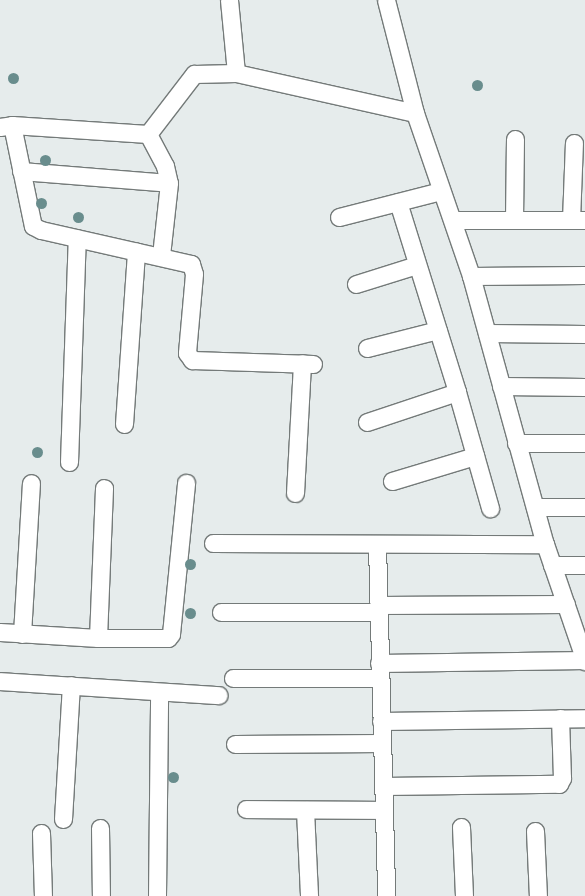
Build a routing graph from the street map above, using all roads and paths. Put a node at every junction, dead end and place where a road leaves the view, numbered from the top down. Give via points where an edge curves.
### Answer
1 (229, 0) edge
2 (386, 0) edge
3 (236, 73) junction
4 (415, 113) junction
5 (6, 126) edge
6 (148, 134) junction
7 (515, 139) dead end
8 (574, 143) dead end
9 (21, 171) junction
10 (169, 183) junction
11 (441, 191) junction
12 (398, 202) junction
13 (339, 217) dead end
14 (453, 220) junction
15 (514, 220) junction
16 (578, 220) edge
17 (78, 238) junction
18 (136, 251) junction
19 (161, 256) junction
20 (417, 265) junction
21 (585, 275) edge
22 (471, 276) junction
23 (356, 284) dead end
24 (438, 330) junction
25 (487, 334) junction
26 (585, 334) edge
27 (367, 348) dead end
28 (501, 386) junction
29 (585, 387) edge
30 (457, 392) junction
31 (367, 422) dead end
32 (124, 424) dead end
33 (516, 443) junction
34 (585, 443) edge
35 (475, 456) junction
36 (69, 462) dead end
37 (392, 481) dead end
38 (31, 483) dead end
39 (186, 483) dead end
40 (104, 488) dead end
41 (295, 493) dead end
42 (535, 507) junction
43 (585, 507) edge
44 (490, 508) dead end
45 (213, 543) dead end
46 (377, 544) junction
47 (545, 544) junction
48 (552, 565) junction
49 (585, 565) edge
50 (566, 604) junction
51 (378, 608) junction
52 (221, 612) dead end
53 (0, 632) edge
54 (580, 632) edge
55 (22, 634) junction
56 (98, 638) junction
57 (585, 661) edge
58 (380, 671) junction
59 (233, 678) dead end
60 (0, 681) edge
61 (71, 685) junction
62 (159, 692) junction
63 (219, 695) dead end
64 (560, 718) junction
65 (585, 718) edge
66 (381, 721) junction
67 (382, 743) junction
68 (235, 744) dead end
69 (383, 786) junction
70 (246, 809) dead end
71 (305, 810) junction
72 (383, 810) junction
73 (63, 819) dead end
74 (461, 827) dead end
75 (100, 828) dead end
76 (535, 831) dead end
77 (41, 833) dead end
78 (43, 896) edge
79 (101, 896) edge
80 (157, 896) edge
81 (309, 896) edge
82 (386, 896) edge
83 (464, 896) edge
84 (538, 896) edge

1 - 3 street
2 - 4 street
3 - 4 street
3 - 6 street via 192,75
4 - 11 street
5 - 6 street
5 - 9 street
6 - 10 street via 165,166
7 - 15 street
8 - 16 street
9 - 10 street
9 - 17 street via 33,226
10 - 19 street
11 - 12 street
11 - 14 street
12 - 13 street
12 - 20 street
14 - 15 street
14 - 22 street
15 - 16 street
17 - 18 street
17 - 36 street
18 - 19 street
18 - 32 street
19 - 41 street via 185,261 194,269 187,353 192,360 307,364
20 - 23 street
20 - 24 street
21 - 22 street
22 - 25 street
24 - 27 street
24 - 30 street
25 - 26 street
25 - 28 street
28 - 29 street
28 - 33 street
30 - 31 street
30 - 35 street
33 - 34 street
33 - 42 street
35 - 37 street
35 - 44 street
38 - 55 street
39 - 56 street via 168,638
40 - 56 street
42 - 43 street
42 - 47 street
45 - 46 street
46 - 47 street
46 - 51 street
47 - 48 street
48 - 49 street
48 - 50 street
50 - 51 street
50 - 54 street
51 - 52 street
51 - 58 street
53 - 55 street
54 - 57 street
55 - 56 street
57 - 58 street
58 - 59 street
58 - 66 street
60 - 61 street
61 - 62 street
61 - 73 street
62 - 63 street
62 - 80 street
64 - 65 street
64 - 66 street
64 - 69 street via 562,778 559,784
66 - 67 street
67 - 68 street
67 - 69 street
69 - 72 street
70 - 71 street
71 - 72 street
71 - 81 street
72 - 82 street
74 - 83 street
75 - 79 street
76 - 84 street
77 - 78 street

